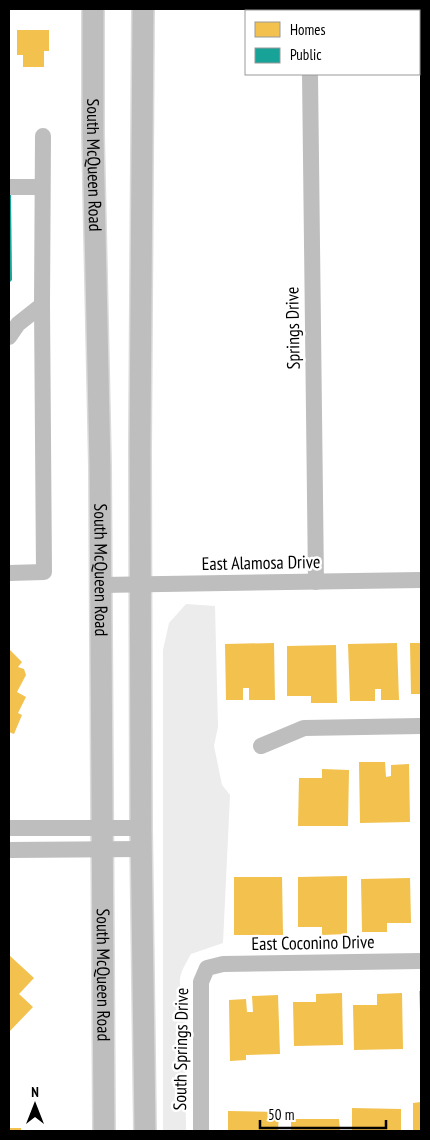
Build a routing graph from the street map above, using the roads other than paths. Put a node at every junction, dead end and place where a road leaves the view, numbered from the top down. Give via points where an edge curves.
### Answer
1 (93, 9) edge
2 (143, 9) edge
3 (310, 75) edge
4 (42, 136) dead end
5 (9, 187) edge
6 (42, 187) junction
7 (42, 305) junction
8 (9, 337) edge
9 (9, 573) edge
10 (421, 580) edge
11 (316, 582) junction
12 (142, 584) junction
13 (100, 585) junction
14 (421, 726) edge
15 (261, 746) dead end
16 (9, 828) edge
17 (102, 839) junction
18 (141, 839) junction
19 (9, 850) edge
20 (421, 961) edge
21 (207, 968) joint
22 (104, 1131) edge
23 (145, 1131) edge
24 (201, 1131) edge

1 - 13 main road, South McQueen Road
2 - 12 main road
3 - 11 street, Springs Drive
4 - 6 street
5 - 6 street
6 - 7 street
7 - 8 street via 18,324
7 - 9 street via 44,572
10 - 11 street, East Alamosa Drive
11 - 12 street, East Alamosa Drive
12 - 13 street, East Alamosa Drive
12 - 18 main road
13 - 17 main road, South McQueen Road
14 - 15 street via 304,728
16 - 17 street
17 - 18 street
17 - 19 street
17 - 22 main road, South McQueen Road
18 - 23 main road
20 - 21 street, East Coconino Drive via 223,964
21 - 24 street, South Springs Drive via 201,982

